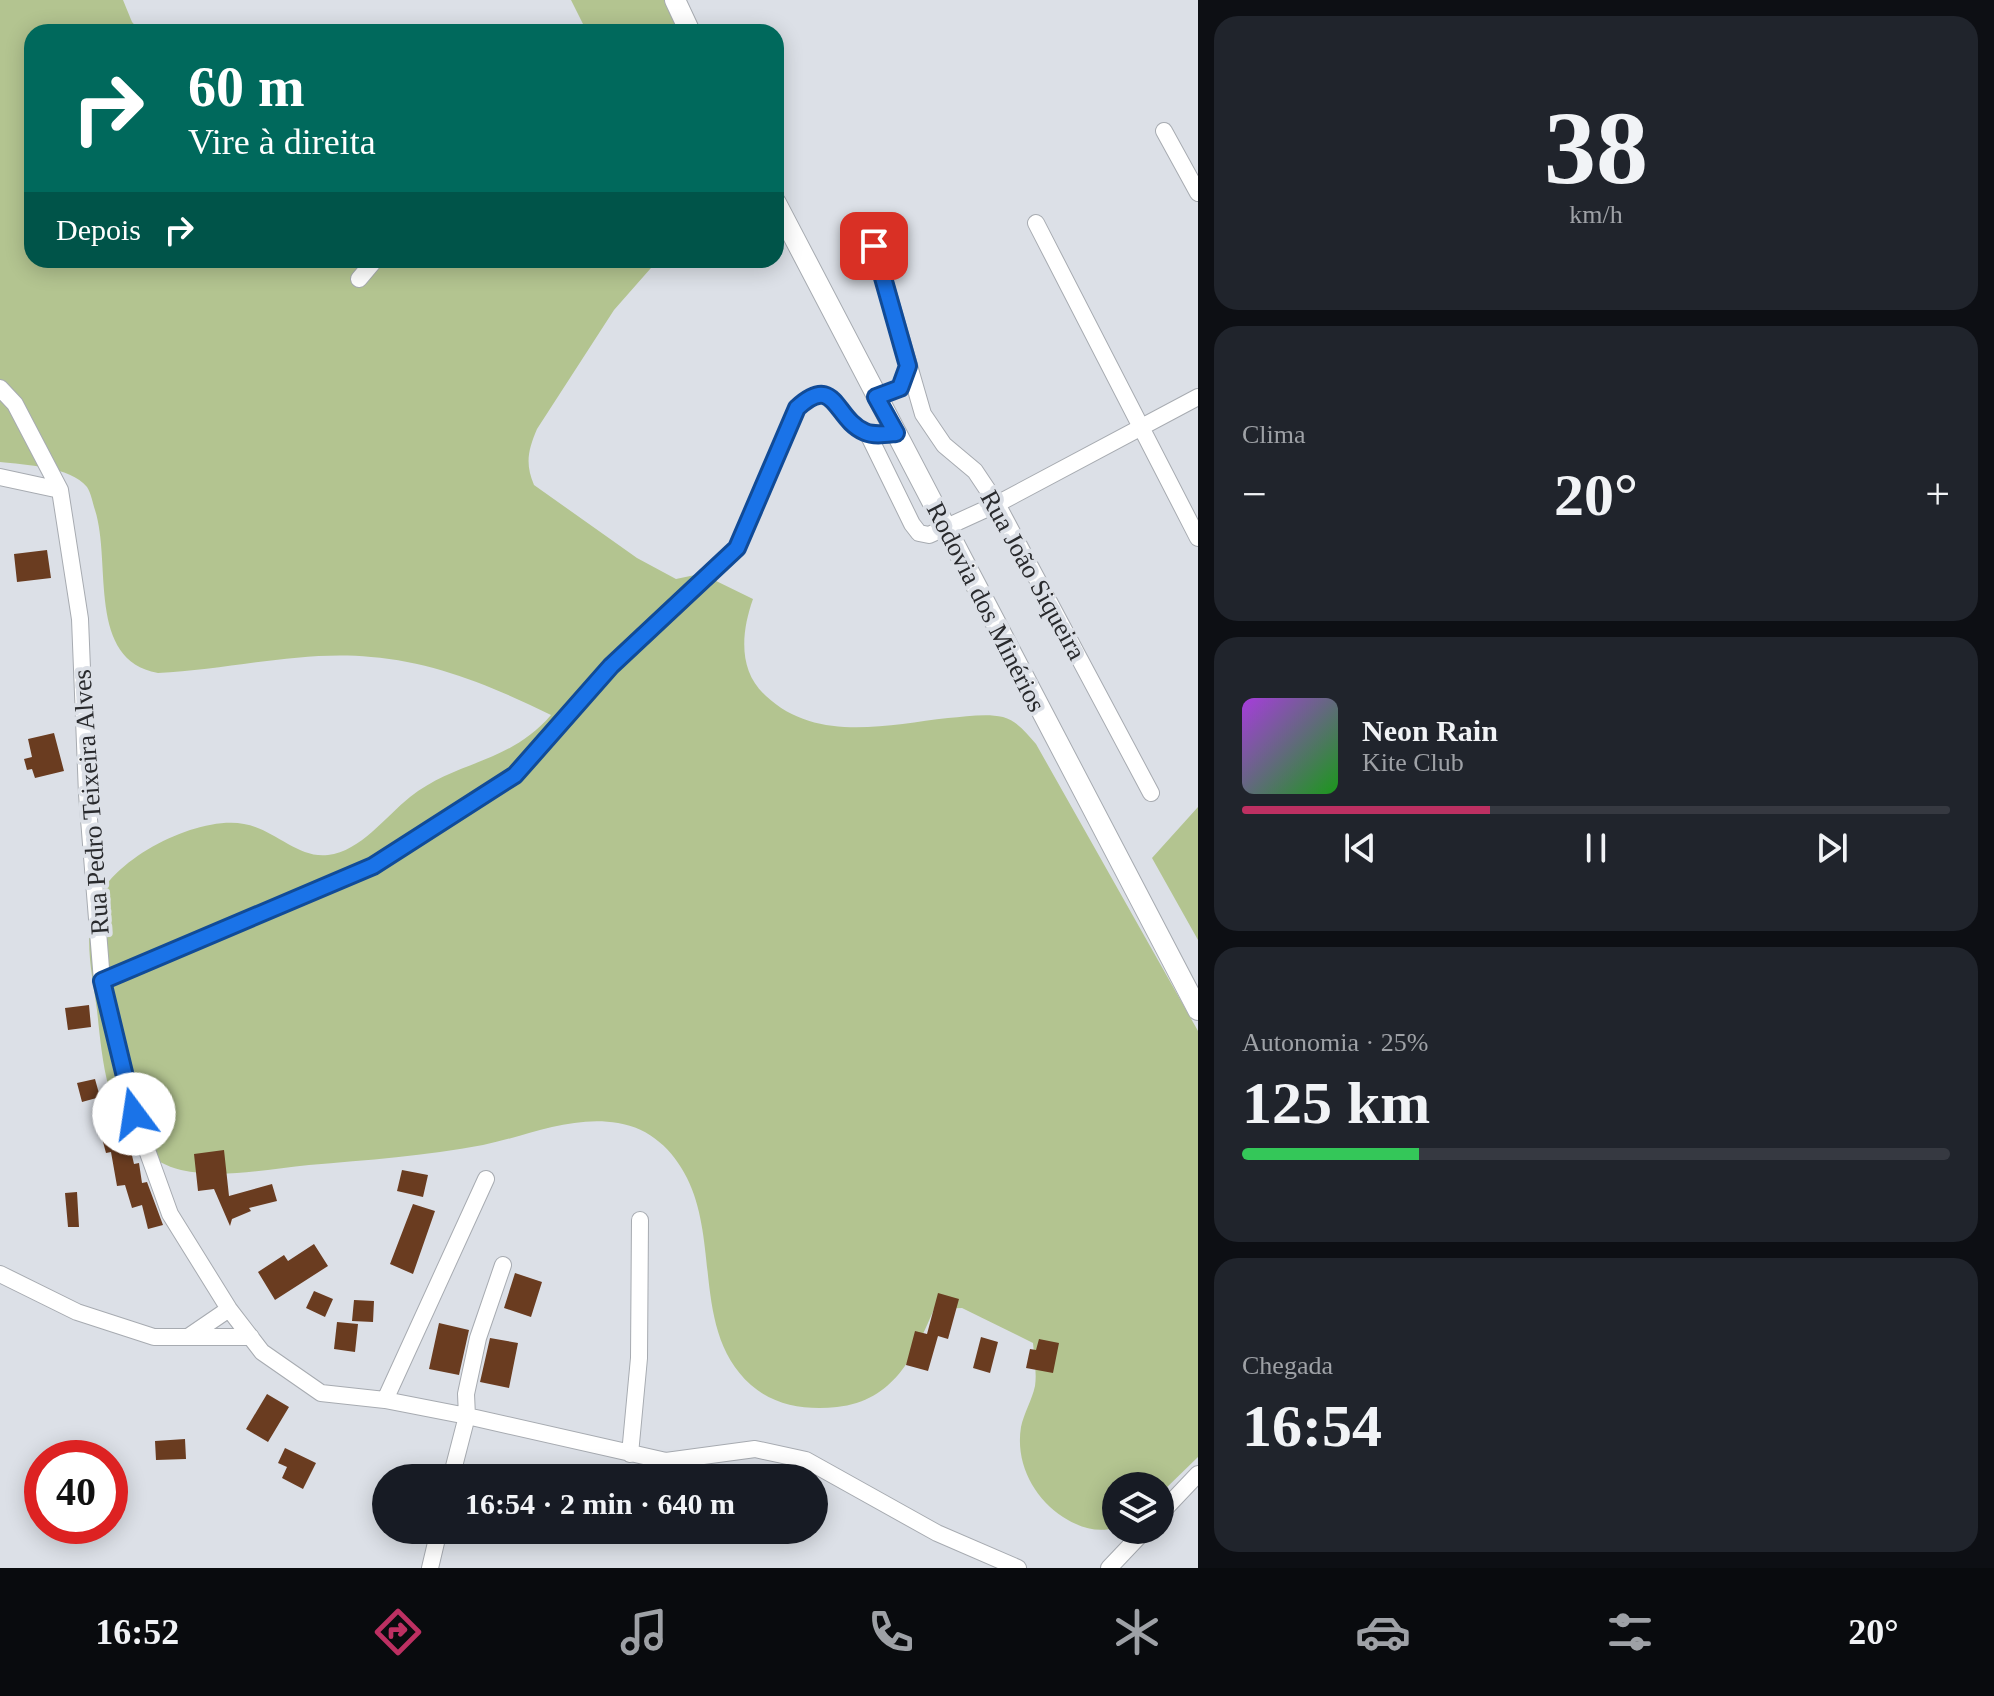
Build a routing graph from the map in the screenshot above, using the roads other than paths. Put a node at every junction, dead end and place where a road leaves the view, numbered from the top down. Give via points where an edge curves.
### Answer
1 (675, 0) edge
2 (686, 24) edge
3 (1164, 131) dead end
4 (1198, 193) edge
5 (784, 219) edge
6 (1036, 223) dead end
7 (868, 224) dead end
8 (368, 268) edge
9 (359, 279) dead end
10 (908, 366) junction
11 (0, 388) edge
12 (876, 397) junction
13 (1198, 397) edge
14 (1141, 427) junction
15 (896, 433) junction
16 (868, 434) junction
17 (0, 477) edge
18 (60, 490) junction
19 (997, 504) junction
20 (945, 528) junction
21 (1198, 538) edge
22 (1151, 793) dead end
23 (102, 981) junction
24 (1198, 1010) edge
25 (486, 1179) dead end
26 (640, 1220) dead end
27 (503, 1265) dead end
28 (0, 1274) edge
29 (229, 1309) junction
30 (188, 1337) junction
31 (251, 1337) junction
32 (385, 1400) junction
33 (467, 1416) junction
34 (630, 1454) junction
35 (455, 1464) edge
36 (1198, 1474) edge
37 (1174, 1499) edge
38 (436, 1544) edge
39 (1132, 1544) edge
40 (430, 1568) edge
41 (1018, 1568) edge
42 (1109, 1568) edge

1 - 2 main road
3 - 4 street
5 - 12 main road, Rodovia dos Minérios
6 - 14 street
7 - 10 street, Rua João Siqueira
8 - 9 street
10 - 12 street via 900,388
10 - 19 street, Rua João Siqueira via 923,414
11 - 18 street, Rua Pedro Teixeira Alves via 15,404
12 - 15 main road, Rodovia dos Minérios
13 - 14 street
14 - 19 street
14 - 21 street
15 - 16 street
15 - 20 main road, Rodovia dos Minérios
16 - 20 street via 919,533
16 - 23 street via 851,424 833,400 810,395 797,408 737,548 611,666 515,775 373,866
17 - 18 street
18 - 23 street, Rua Pedro Teixeira Alves via 80,619
19 - 20 street
19 - 22 street, Rua João Siqueira
20 - 24 main road, Rodovia dos Minérios
23 - 29 street, Rua Pedro Teixeira Alves via 134,1114 170,1214
25 - 32 street
26 - 34 street via 639,1358
27 - 33 street via 478,1338 466,1394
28 - 30 street via 87,1315 154,1337
29 - 30 street
29 - 31 street, Rua Pedro Teixeira Alves
30 - 31 street
31 - 32 street, Rua Pedro Teixeira Alves via 262,1352 321,1393
32 - 33 street, Rua Pedro Teixeira Alves
33 - 34 street, Rua Pedro Teixeira Alves
33 - 35 street
34 - 41 street, Rua Pedro Teixeira Alves via 666,1461 755,1449 806,1460 937,1533
36 - 37 street
38 - 40 street
39 - 42 street

